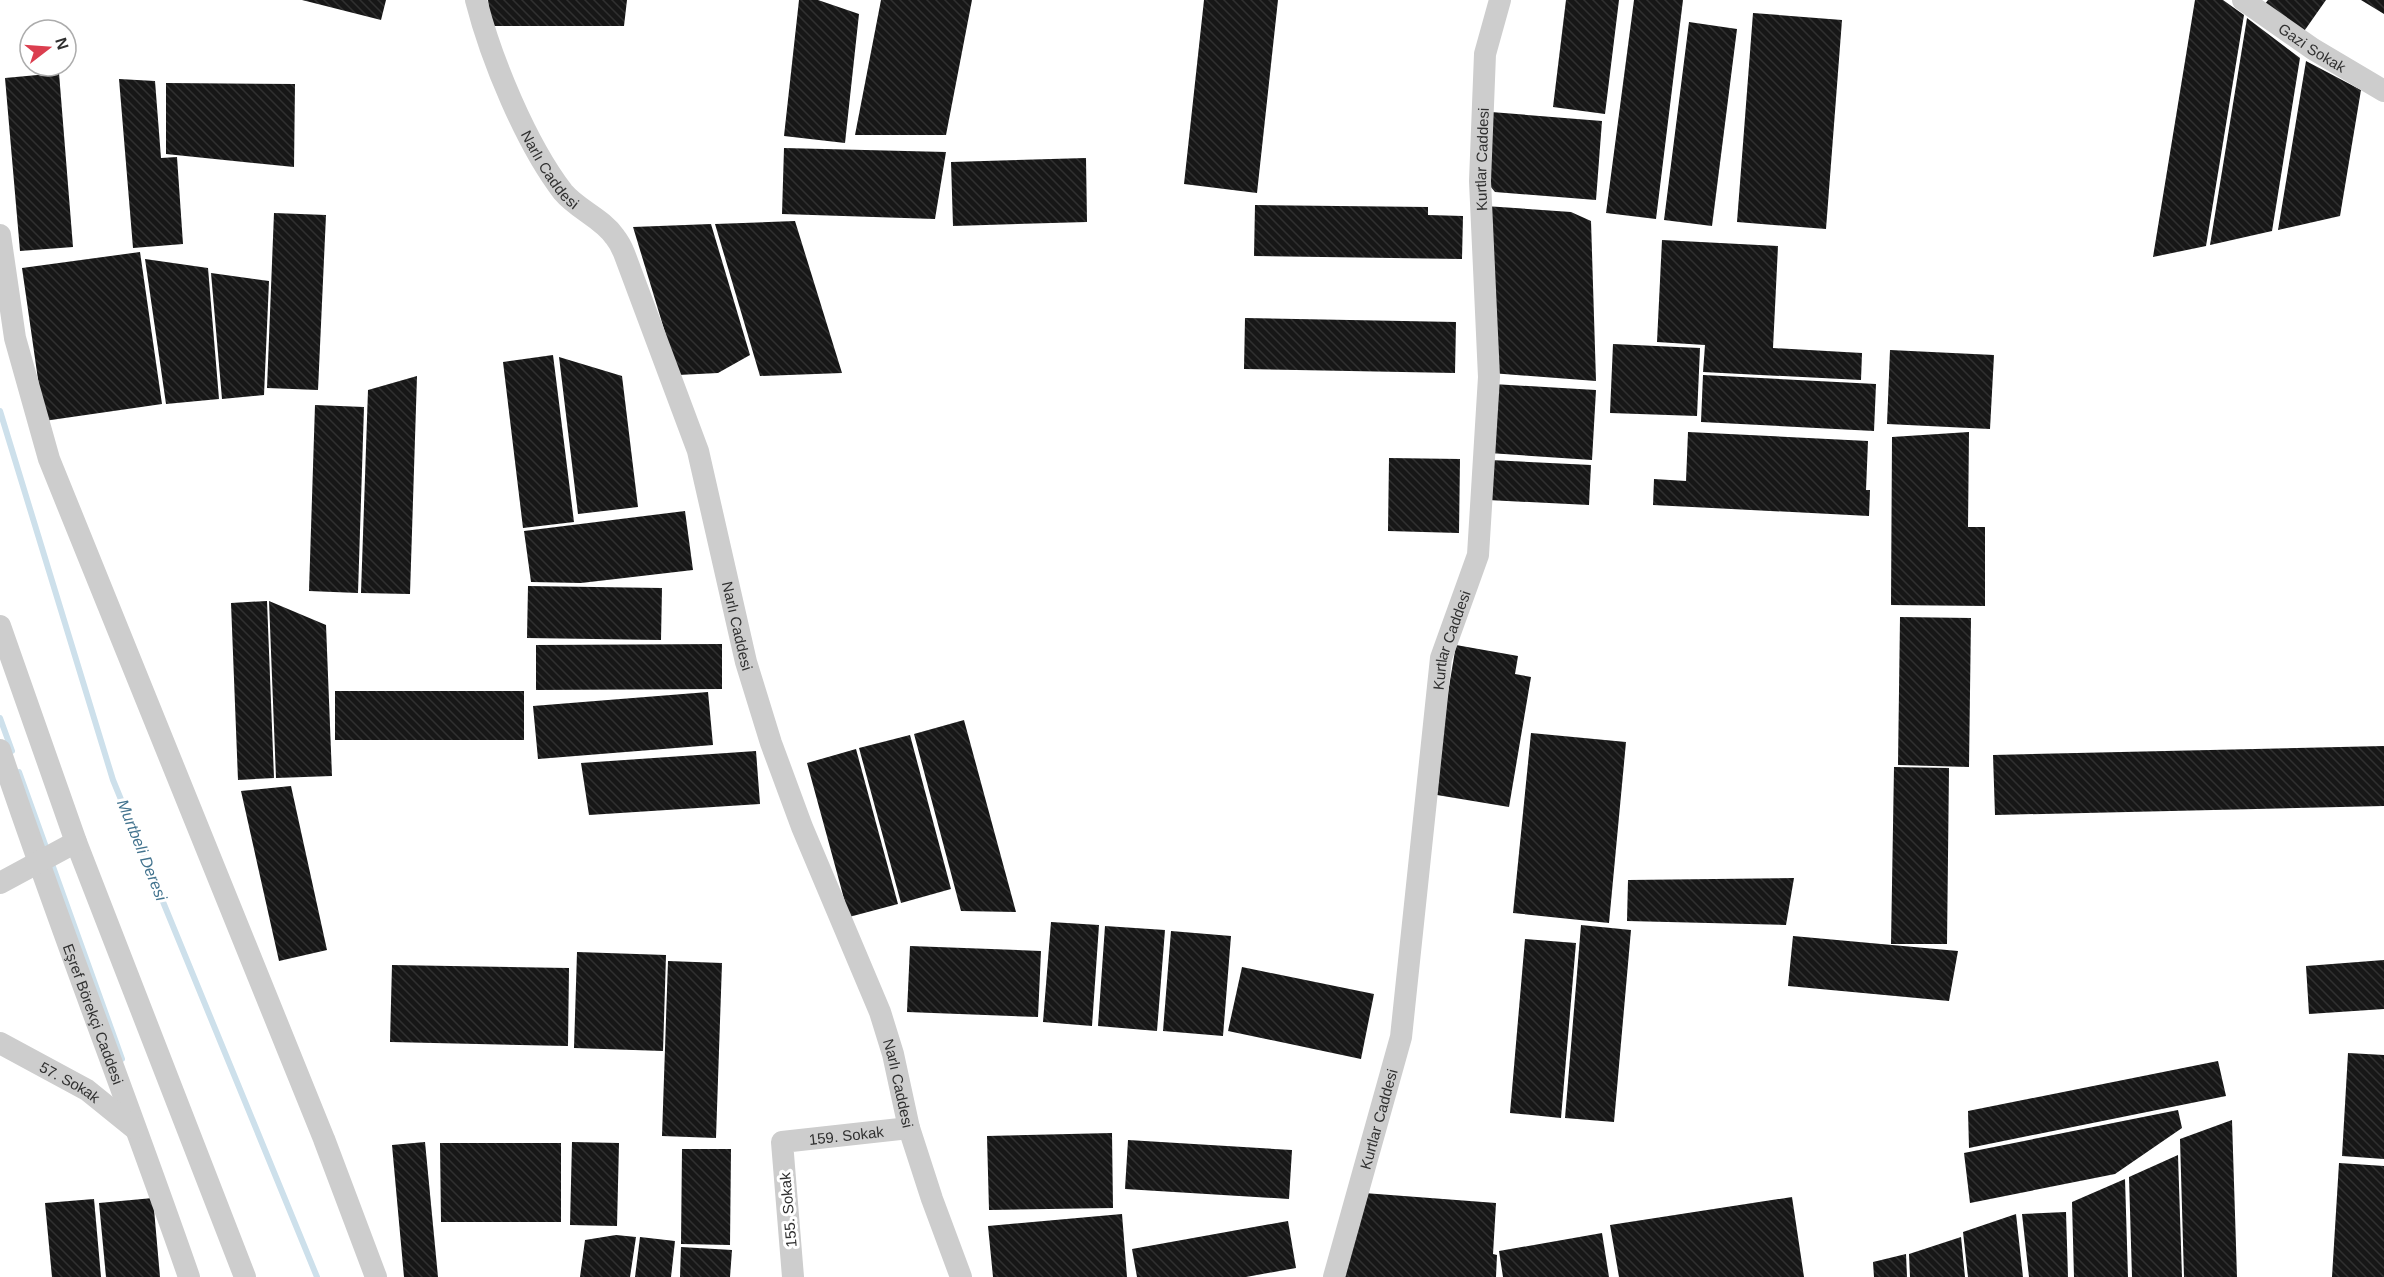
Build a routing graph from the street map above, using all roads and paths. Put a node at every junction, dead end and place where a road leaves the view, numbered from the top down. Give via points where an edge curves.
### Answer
1 (476, 0) edge
2 (1500, 0) edge
3 (2243, 0) edge
4 (2384, 91) edge
5 (0, 236) edge
6 (0, 626) edge
7 (0, 750) edge
8 (53, 855) junction
9 (0, 883) edge
10 (0, 1043) edge
11 (134, 1128) junction
12 (909, 1128) junction
13 (782, 1142) joint
14 (189, 1277) edge
15 (245, 1277) edge
16 (376, 1277) edge
17 (793, 1277) edge
18 (961, 1277) edge
19 (1334, 1277) edge

1 - 12 street, Narlı Caddesi via 500,73 547,167 564,193 615,236 624,253 698,451 746,662 771,743 801,827 880,1012
2 - 19 street, Kurtlar Caddesi via 1485,54 1480,181 1489,377 1478,555 1441,658 1401,1037
3 - 4 street, Gazi Sokak via 2313,49
5 - 16 street via 15,338 49,459 320,1128
6 - 8 street
7 - 8 street, Eşref Börekçi Caddesi
8 - 9 street
8 - 11 street, Eşref Börekçi Caddesi via 69,944
8 - 15 street
10 - 11 street, 57. Sokak via 87,1090
11 - 14 street, Eşref Börekçi Caddesi
12 - 13 street, 159. Sokak
12 - 18 street, Narlı Caddesi
13 - 17 street, 155. Sokak

